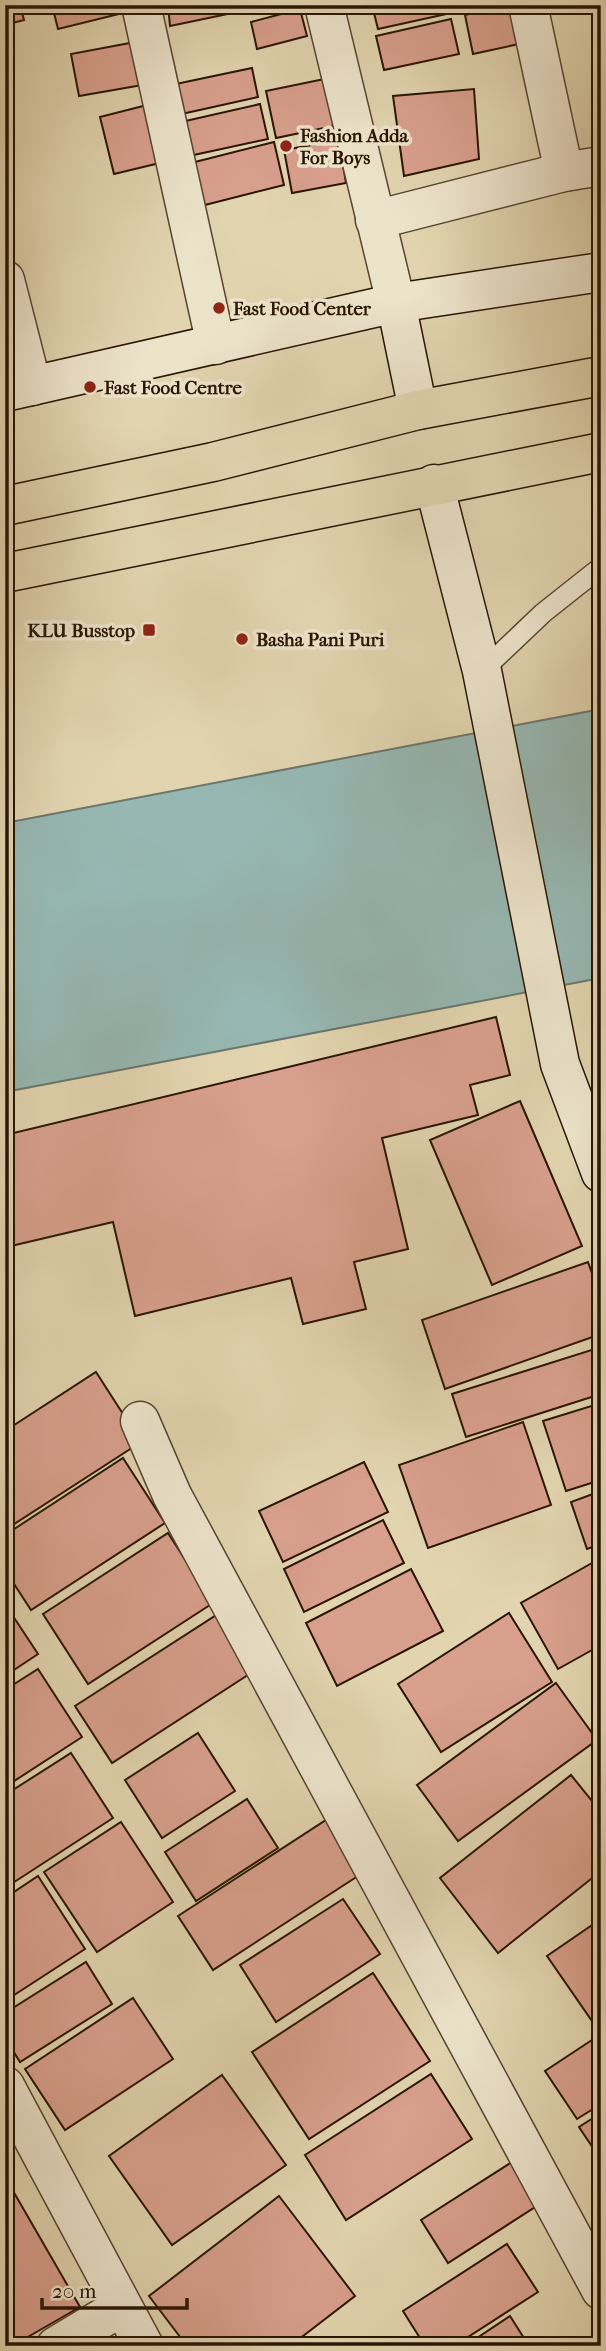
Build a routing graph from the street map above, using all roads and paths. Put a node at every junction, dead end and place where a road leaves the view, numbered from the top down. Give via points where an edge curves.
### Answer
1 (141, 5) edge
2 (324, 5) edge
3 (528, 5) edge
4 (601, 166) edge
5 (564, 172) junction
6 (375, 220) junction
7 (601, 272) edge
8 (5, 280) edge
9 (396, 303) junction
10 (216, 345) junction
11 (601, 376) edge
12 (19, 389) edge
13 (418, 410) junction
14 (601, 452) edge
15 (434, 484) junction
16 (5, 506) edge
17 (601, 567) edge
18 (5, 573) edge
19 (482, 671) junction
20 (601, 1173) edge
21 (140, 1421) dead end
22 (5, 2086) edge
23 (601, 2290) edge
24 (121, 2307) junction
25 (57, 2346) edge
26 (144, 2346) edge

1 - 10 street
2 - 6 street
3 - 5 street
4 - 5 street
5 - 6 street
6 - 9 street
7 - 9 street
8 - 12 street
9 - 10 street
9 - 13 street
10 - 12 street
11 - 13 highway
13 - 16 highway via 213,462
14 - 15 highway
15 - 18 highway
15 - 19 street
17 - 19 lane via 543,613
19 - 20 street via 560,1064
21 - 23 street via 172,1495
22 - 24 street
24 - 25 street
24 - 26 street

